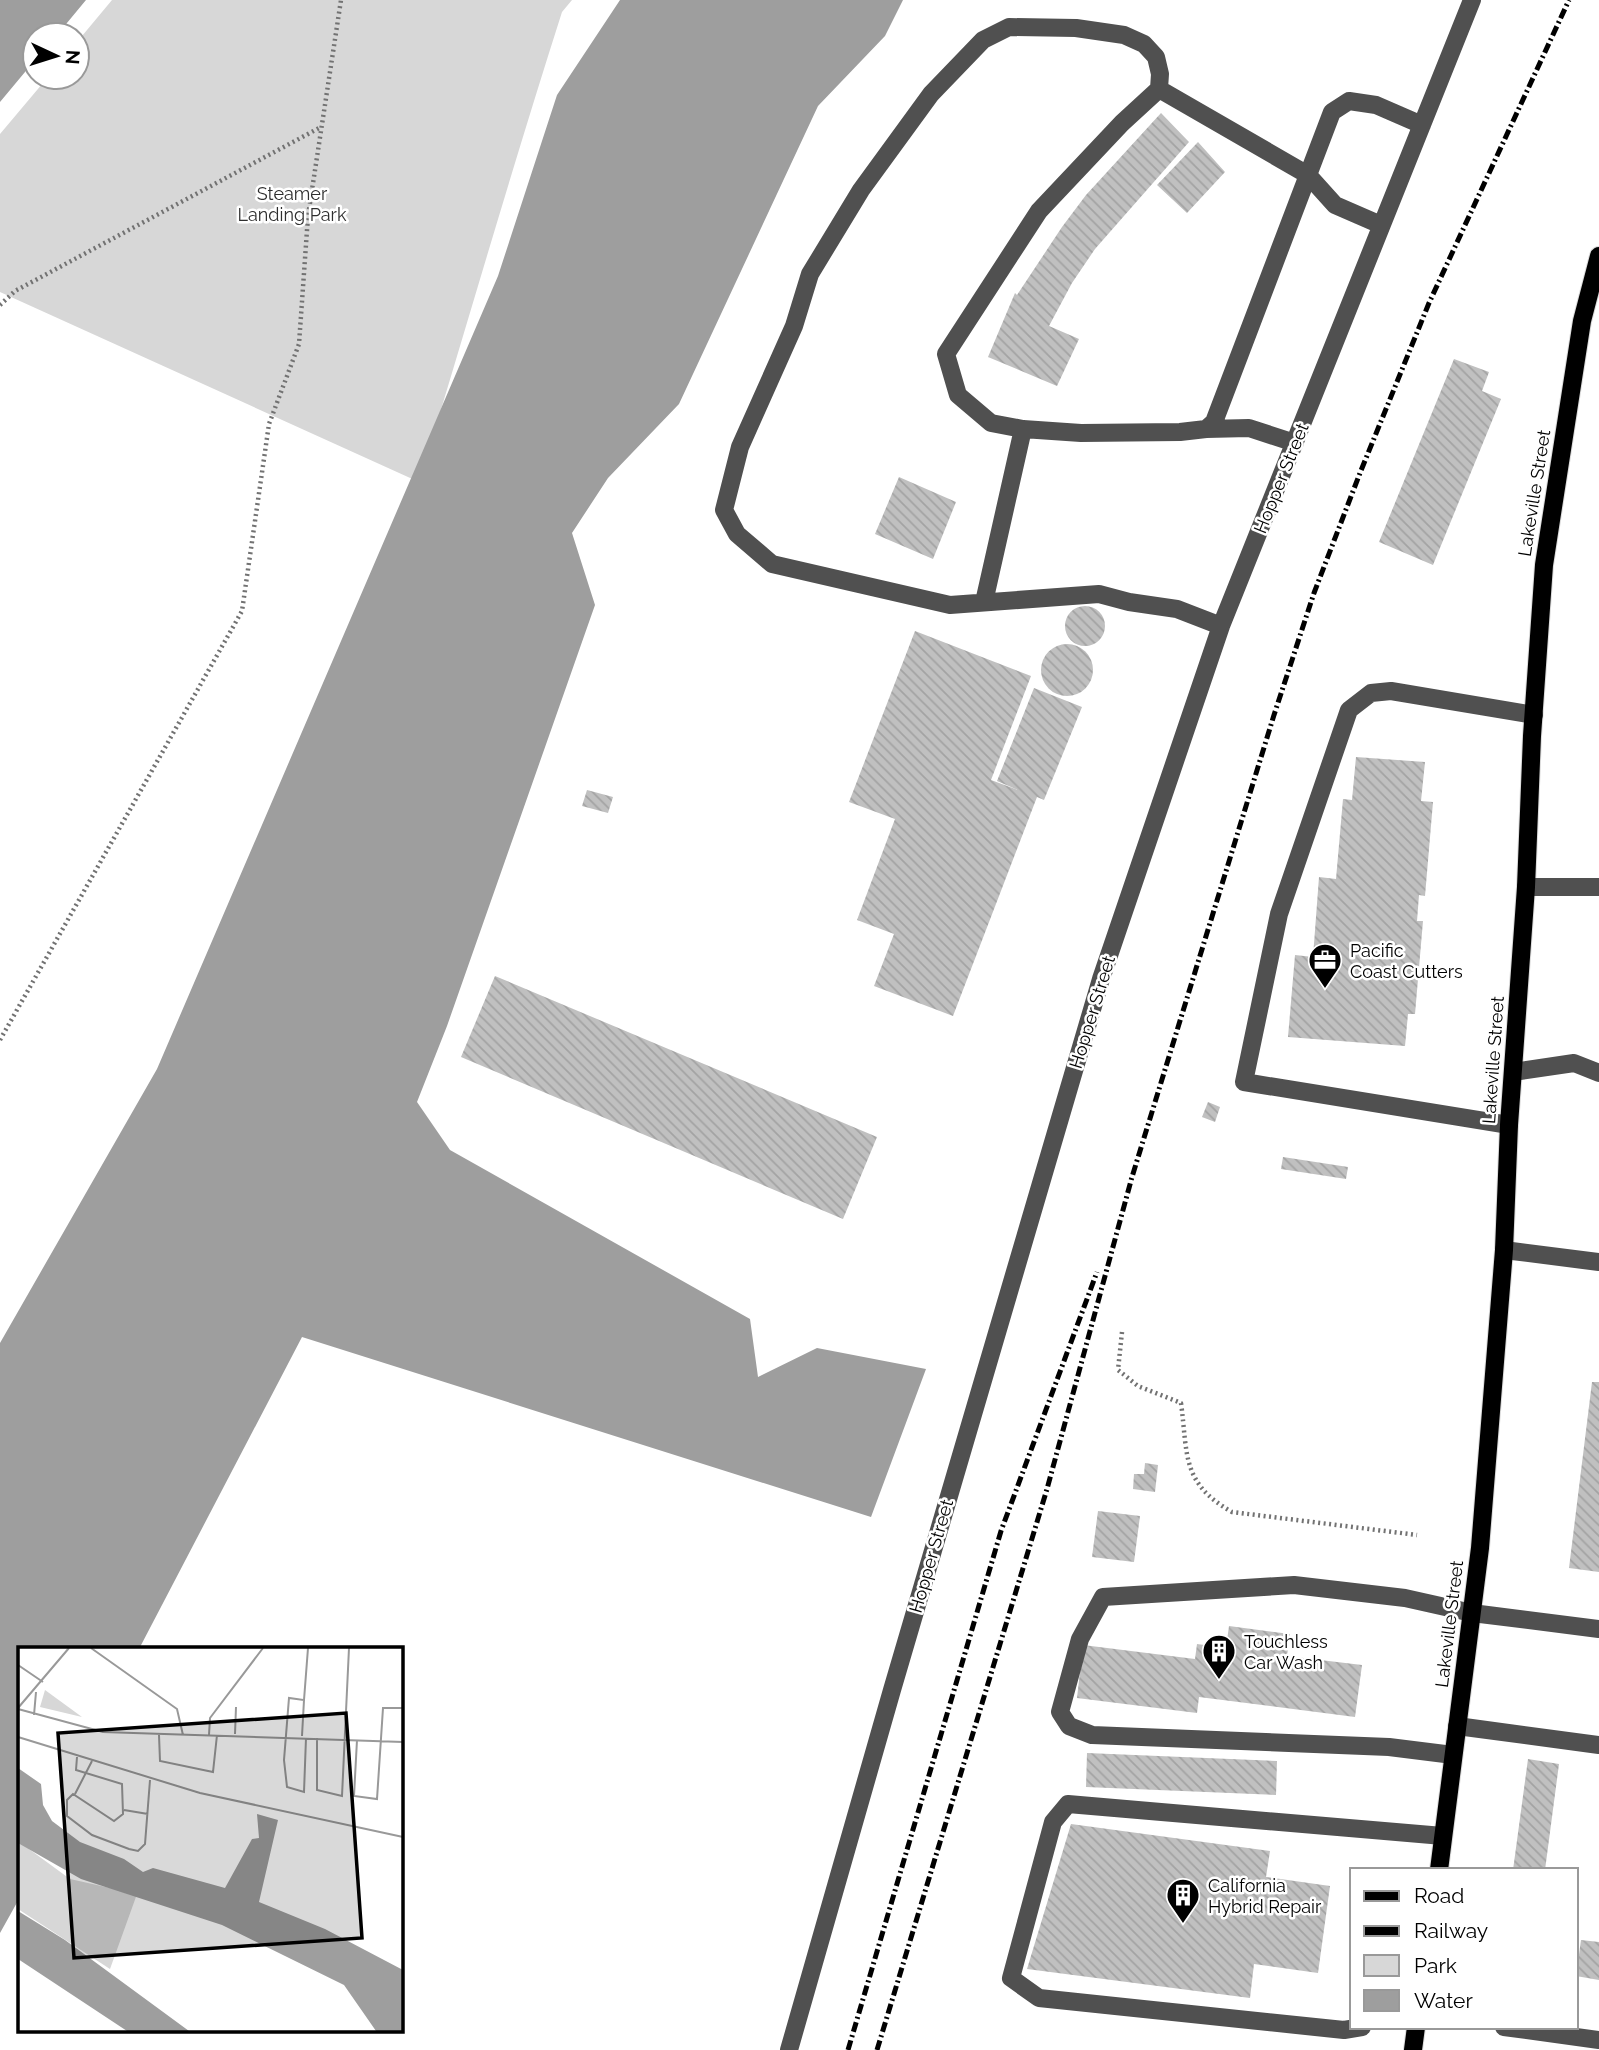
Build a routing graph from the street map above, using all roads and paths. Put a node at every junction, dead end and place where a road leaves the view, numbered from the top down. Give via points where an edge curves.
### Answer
1 (341, 0) edge
2 (1472, 0) edge
3 (1159, 89) junction
4 (1422, 125) junction
5 (321, 127) junction
6 (1308, 175) junction
7 (1381, 225) junction
8 (1599, 256) edge
9 (0, 305) edge
10 (1023, 429) junction
11 (1206, 429) junction
12 (1295, 443) junction
13 (984, 602) junction
14 (1221, 626) junction
15 (1534, 715) junction
16 (1526, 887) junction
17 (1599, 887) edge
18 (0, 1040) edge
19 (1513, 1072) junction
20 (1599, 1073) edge
21 (1509, 1125) junction
22 (1504, 1250) junction
23 (1599, 1262) edge
24 (1122, 1332) dead end
25 (1417, 1535) dead end
26 (1472, 1613) junction
27 (1599, 1629) edge
28 (1457, 1726) junction
29 (1599, 1745) edge
30 (1453, 1755) junction
31 (1443, 1836) junction
32 (1438, 1868) edge
33 (1350, 2029) edge
34 (1416, 2029) edge
35 (1519, 2029) edge
36 (1599, 2040) edge
37 (789, 2050) edge
38 (1413, 2050) edge

1 - 5 path
2 - 4 street, Hopper Street
3 - 6 street
3 - 10 street via 1039,211 946,354 958,395 991,422
3 - 13 street via 1156,57 1144,44 1124,35 1076,28 1009,27 983,40 931,94 861,190 810,274 794,326 740,447 724,510 737,534 772,564 950,605
4 - 6 street via 1376,105 1349,100 1332,112
4 - 7 street, Hopper Street
5 - 9 path via 15,291
5 - 18 path via 308,216 299,344 269,424 242,611
6 - 7 street via 1335,205
6 - 11 street via 1214,422
7 - 12 street, Hopper Street
8 - 15 main road, Lakeville Street via 1582,320 1544,565
10 - 11 street via 1093,433
10 - 13 street
11 - 12 street via 1249,428
12 - 14 street, Hopper Street
13 - 14 street via 1099,594 1177,608
14 - 37 street, Hopper Street via 1101,979
15 - 16 main road, Lakeville Street
15 - 21 street via 1391,691 1371,693 1349,710 1279,914 1244,1082
16 - 17 street
16 - 19 main road, Lakeville Street
19 - 20 street via 1574,1063
19 - 21 main road, Lakeville Street
21 - 22 main road, Lakeville Street
22 - 23 street
22 - 26 main road, Lakeville Street
24 - 25 path via 1118,1370 1138,1386 1181,1403 1190,1470 1201,1489 1217,1503 1233,1512
26 - 27 street
26 - 28 main road, Lakeville Street
26 - 30 street via 1405,1598 1294,1585 1102,1597 1080,1639 1060,1712 1069,1726 1092,1735 1389,1747
28 - 29 street
28 - 30 main road, Lakeville Street
30 - 31 main road, Lakeville Street
31 - 32 main road, Lakeville Street
31 - 33 street via 1068,1804 1053,1822 1011,1978 1039,1998
34 - 38 main road
35 - 36 street

